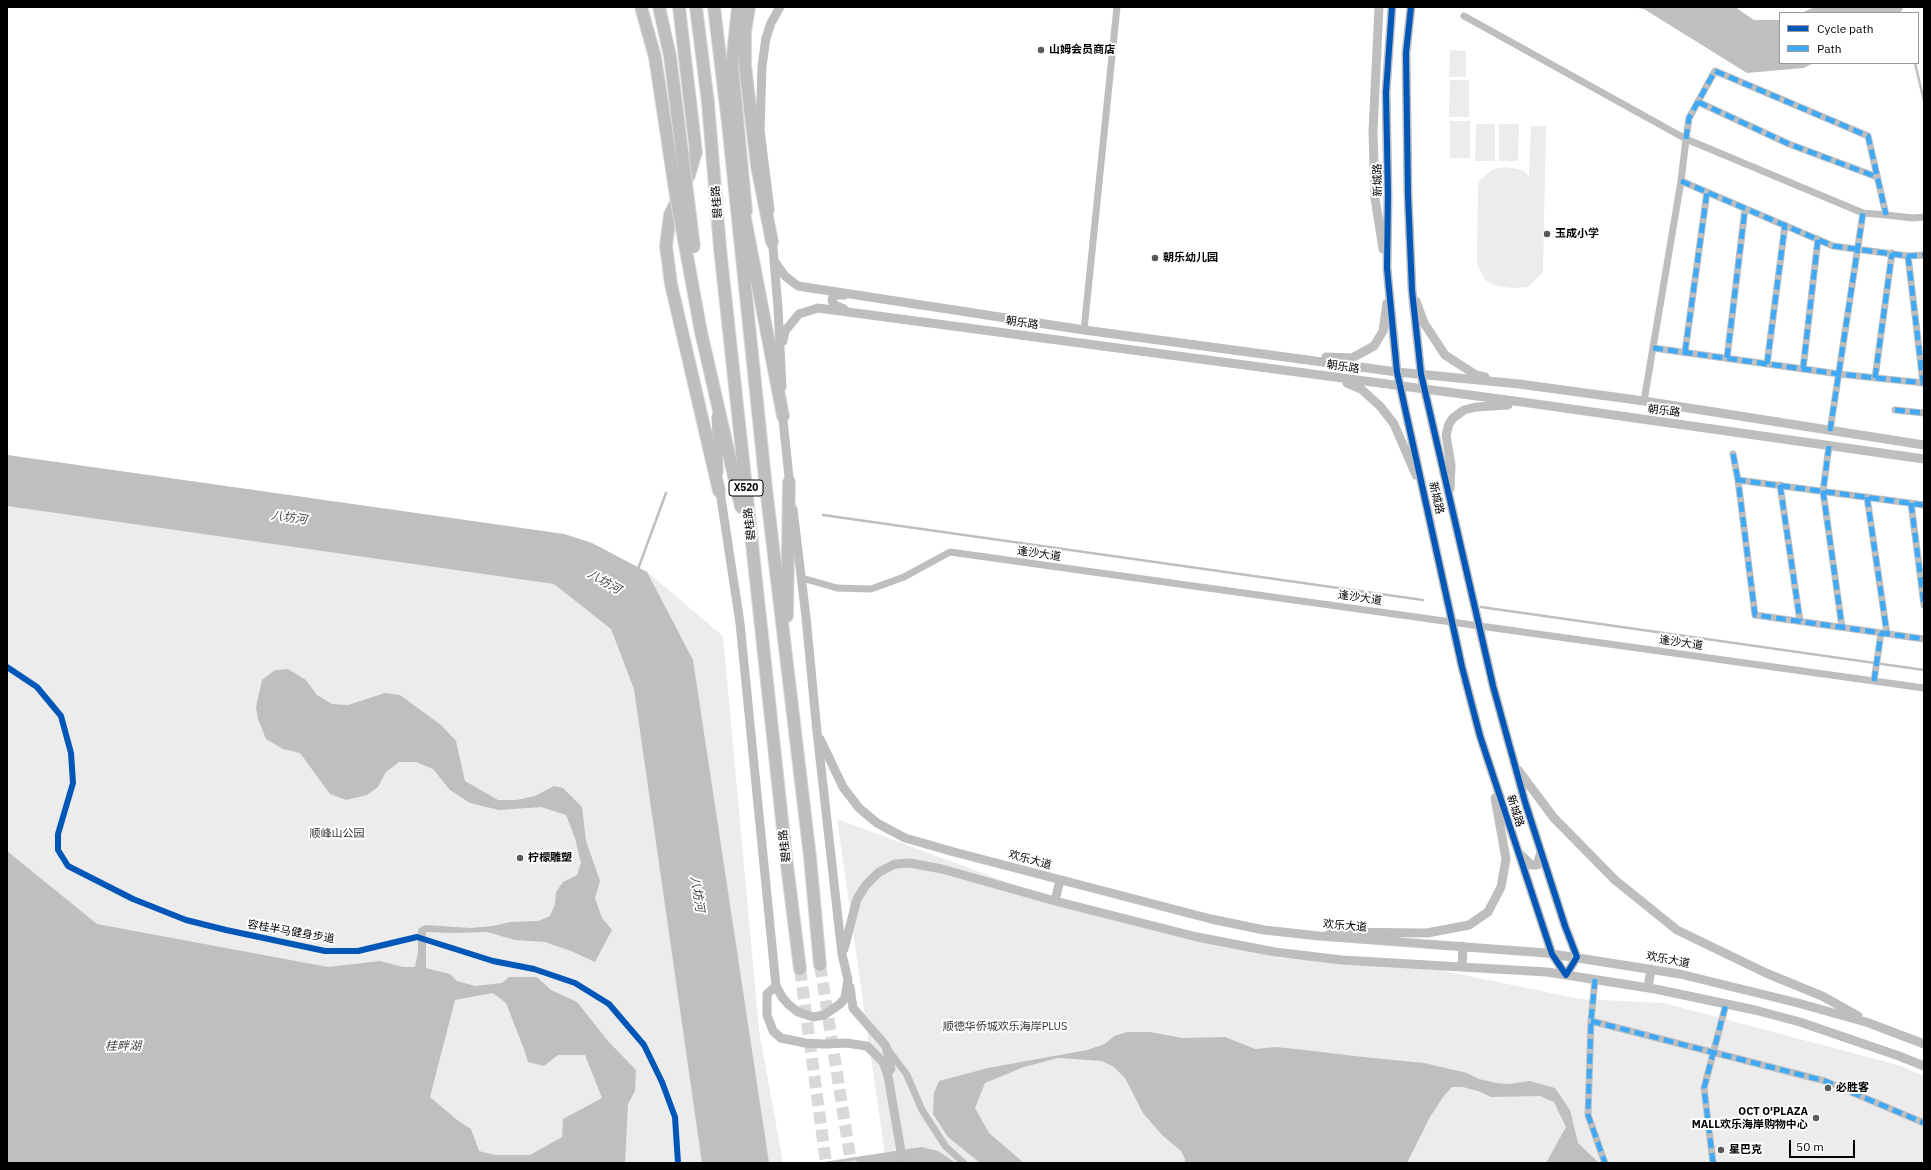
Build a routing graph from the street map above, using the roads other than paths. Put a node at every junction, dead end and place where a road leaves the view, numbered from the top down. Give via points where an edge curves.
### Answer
1 (641, 7) edge
2 (660, 7) edge
3 (679, 7) edge
4 (696, 7) edge
5 (714, 7) edge
6 (738, 7) edge
7 (749, 7) edge
8 (780, 7) edge
9 (1117, 7) edge
10 (1379, 7) edge
11 (1392, 7) edge
12 (1411, 7) edge
13 (1464, 16) dead end
14 (1698, 102) junction
15 (1686, 139) junction
16 (730, 151) junction
17 (1877, 177) junction
18 (1681, 181) junction
19 (1707, 192) junction
20 (1746, 209) junction
21 (1863, 213) junction
22 (1886, 215) junction
23 (1924, 217) edge
24 (1785, 225) junction
25 (749, 234) junction
26 (1818, 239) junction
27 (772, 242) junction
28 (1857, 250) junction
29 (1892, 253) junction
30 (1924, 255) edge
31 (1908, 256) junction
32 (774, 261) junction
33 (1388, 274) junction
34 (1412, 290) junction
35 (851, 294) junction
36 (849, 312) junction
37 (704, 330) junction
38 (1084, 330) junction
39 (780, 348) junction
40 (1653, 348) junction
41 (1685, 352) junction
42 (1292, 358) junction
43 (1727, 358) junction
44 (1767, 364) junction
45 (1803, 369) junction
46 (1397, 372) junction
47 (1421, 374) junction
48 (1839, 374) junction
49 (1336, 378) junction
50 (1875, 378) junction
51 (1924, 383) edge
52 (1519, 384) junction
53 (1401, 387) junction
54 (1424, 390) junction
55 (716, 398) junction
56 (1522, 402) junction
57 (1644, 402) junction
58 (1895, 410) dead end
59 (1924, 413) edge
60 (783, 416) junction
61 (1830, 431) junction
62 (1924, 445) edge
63 (1829, 446) junction
64 (1733, 454) dead end
65 (1924, 460) edge
66 (1738, 480) junction
67 (789, 482) junction
68 (1780, 485) junction
69 (719, 491) junction
70 (1823, 491) junction
71 (1424, 493) junction
72 (1867, 497) junction
73 (1449, 498) junction
74 (1911, 503) junction
75 (1924, 505) edge
76 (754, 559) junction
77 (1922, 567) edge
78 (802, 578) junction
79 (1924, 606) edge
80 (1800, 621) junction
81 (1453, 622) junction
82 (1480, 626) junction
83 (1842, 627) junction
84 (1884, 633) junction
85 (1924, 639) edge
86 (786, 666) junction
87 (1874, 677) junction
88 (1924, 688) edge
89 (817, 732) junction
90 (1488, 761) junction
91 (1515, 765) junction
92 (1517, 850) junction
93 (1541, 852) junction
94 (1060, 880) junction
95 (1055, 901) junction
96 (1282, 932) junction
97 (1462, 946) junction
98 (842, 954) junction
99 (1552, 954) junction
100 (1577, 957) junction
101 (820, 965) tunnel mouth
102 (1462, 966) junction
103 (800, 968) tunnel mouth
104 (1651, 969) junction
105 (1566, 974) junction
106 (1594, 979) junction
107 (848, 980) junction
108 (776, 986) junction
109 (1648, 988) junction
110 (1726, 1004) junction
111 (1591, 1021) junction
112 (1869, 1023) junction
113 (1924, 1043) edge
114 (886, 1046) junction
115 (1713, 1054) junction
116 (1924, 1066) edge
117 (893, 1091) junction
118 (1924, 1123) edge
119 (903, 1163) edge
120 (907, 1163) edge
121 (964, 1163) edge
122 (1605, 1163) edge
123 (1713, 1163) edge

1 - 37 highway, bridge via 655,57 676,196
2 - 37 highway, bridge via 670,56
3 - 69 highway via 696,152 689,175 670,215 666,246 671,284
4 - 76 highway, 碧桂路 / X520
5 - 16 highway, X520
6 - 25 highway via 732,65
7 - 27 highway via 745,32 747,73 757,166
8 - 27 street via 766,38 762,66 760,130
9 - 38 street
10 - 33 street via 1373,132 1374,198
11 - 33 street, 新城路 via 1386,92
12 - 34 street, 新城路 via 1406,53
13 - 15 street
14 - 15 street via 1689,118
14 - 17 street via 1789,144
14 - 17 street via 1715,71 1868,136
15 - 18 street
15 - 21 street
16 - 25 highway
16 - 86 highway, X520
17 - 22 street
18 - 19 street
18 - 40 street
19 - 20 street
19 - 41 street
20 - 24 street
20 - 43 street
21 - 22 street
21 - 28 street
22 - 23 street
24 - 26 street
24 - 44 street
25 - 60 highway
26 - 28 street via 1833,246
26 - 45 street
27 - 32 street
28 - 29 street
28 - 48 street
29 - 31 street
29 - 50 street
30 - 31 street
31 - 51 street
32 - 35 street, 朝乐路 via 785,276 798,286
32 - 39 street
33 - 42 street via 1383,331 1374,346 1352,358
33 - 46 street, 新城路
34 - 47 street, 新城路
34 - 52 street via 1424,323 1445,355 1476,375
35 - 36 street via 834,295 832,300 834,305
35 - 38 street, 朝乐路
36 - 39 street, 朝乐路 via 818,308 798,314 785,330
36 - 49 street, 朝乐路
37 - 55 highway
38 - 42 street, 朝乐路
39 - 60 street
40 - 41 street
40 - 57 street
41 - 43 street
42 - 46 street, 朝乐路
43 - 44 street
44 - 45 street
45 - 48 street
46 - 47 street, 朝乐路
46 - 53 street, 新城路
47 - 52 street, 朝乐路
47 - 54 street, 新城路
48 - 50 street
48 - 61 street
49 - 53 street, 朝乐路
49 - 71 street via 1361,389 1380,406 1394,424
50 - 51 street
52 - 57 street, 朝乐路
53 - 54 street, 朝乐路
53 - 71 street, 新城路
54 - 56 street, 朝乐路
54 - 73 street, 新城路
55 - 69 street
55 - 76 highway
56 - 63 street, 朝乐路
56 - 73 street via 1476,407 1464,410 1453,418 1446,435 1451,465
57 - 61 street, 朝乐路
58 - 59 street
60 - 67 street
61 - 62 street, 朝乐路
63 - 65 street, 朝乐路
63 - 70 street
64 - 66 street
66 - 68 street
66 - 80 street via 1756,614
67 - 78 street
67 - 86 highway
68 - 70 street
68 - 80 street
69 - 108 street via 740,624
70 - 72 street
70 - 83 street
71 - 81 street, 新城路
72 - 74 street
72 - 84 street
73 - 82 street, 新城路
74 - 75 street
74 - 77 street
76 - 103 highway, 碧桂路 / X520
77 - 79 street
78 - 81 street, 逢沙大道 via 837,588 870,589 904,577 950,552
78 - 89 street
80 - 83 street
81 - 82 street, 逢沙大道
81 - 90 street, 新城路 via 1462,667
82 - 87 street, 逢沙大道
82 - 91 street, 新城路 via 1493,686
83 - 84 street
84 - 85 street
84 - 87 street
86 - 101 highway, X520 via 810,857
87 - 88 street, 逢沙大道
89 - 94 street, 欢乐大道 via 844,788 859,808 877,823 905,838
89 - 98 street
90 - 92 street, 新城路
90 - 96 street via 1506,859 1501,887 1488,912 1469,926 1427,933
91 - 93 street, 新城路
91 - 112 street via 1554,818 1615,880 1678,930 1766,973 1822,996
92 - 93 street via 1531,865 1537,865
92 - 99 street, 新城路
93 - 100 street, 新城路
94 - 95 street
94 - 96 street, 欢乐大道 via 1211,919
95 - 98 street via 942,869 910,863 895,864 879,872 857,899
95 - 102 street via 1196,937 1275,952 1342,960
96 - 97 street, 欢乐大道
97 - 99 street, 欢乐大道
97 - 102 street
98 - 107 street
99 - 100 street, 欢乐大道
99 - 105 street, 新城路
100 - 104 street, 欢乐大道
100 - 105 street
102 - 105 street
104 - 109 street
104 - 112 street, 欢乐大道 via 1745,988
105 - 106 street
106 - 109 street
106 - 111 street
107 - 108 street via 845,998 840,1004 824,1015 813,1017 798,1012 789,1005
107 - 114 street via 854,1008
108 - 117 street via 767,994 767,1014 773,1031 781,1038 805,1043 867,1046 883,1062
109 - 110 street
110 - 115 street
110 - 116 street via 1800,1022
111 - 115 street
111 - 122 street via 1588,1115
112 - 113 street, 欢乐大道
114 - 117 street
114 - 121 street via 907,1075 922,1110 946,1147
115 - 118 street via 1825,1081
115 - 123 street via 1704,1088
117 - 119 street
117 - 120 street

